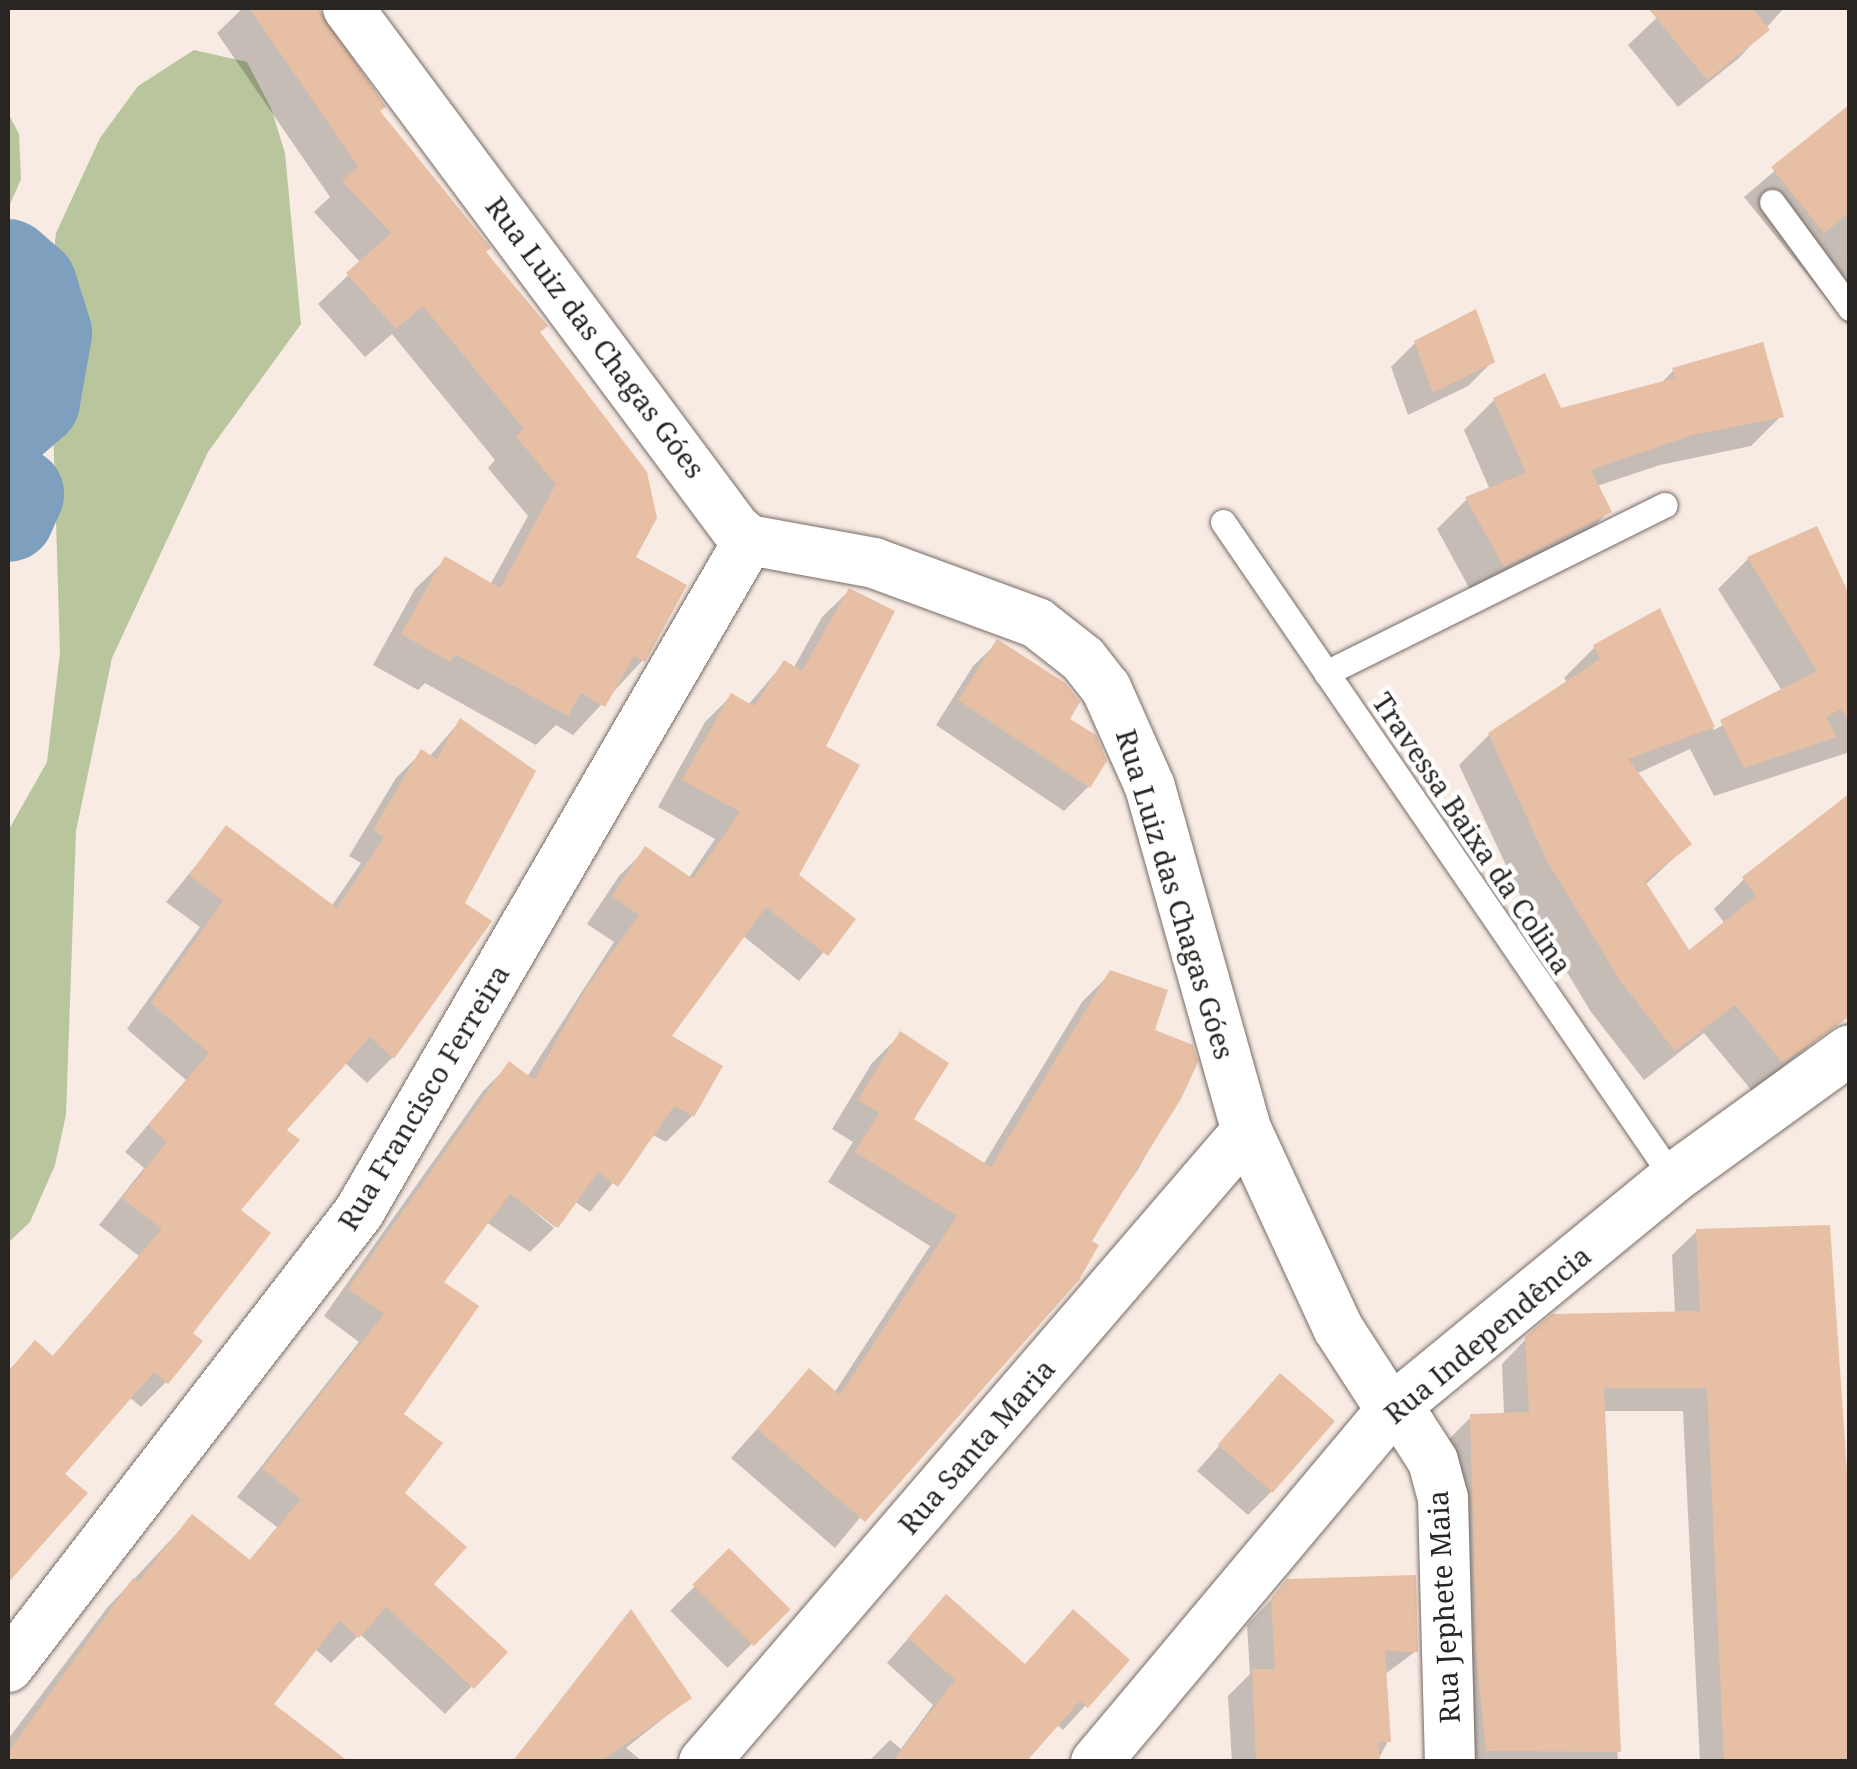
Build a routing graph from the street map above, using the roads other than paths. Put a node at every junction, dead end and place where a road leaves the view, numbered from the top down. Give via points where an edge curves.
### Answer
1 (348, 8) edge
2 (1772, 202) dead end
3 (1850, 308) edge
4 (1664, 505) dead end
5 (1223, 522) dead end
6 (749, 540) junction
7 (1326, 673) junction
8 (1850, 1050) edge
9 (1248, 1131) junction
10 (1673, 1178) junction
11 (1391, 1410) junction
12 (8, 1668) edge
13 (704, 1762) edge
14 (1096, 1762) edge
15 (1450, 1762) edge

1 - 6 street, Rua Luiz das Chagas Góes
2 - 3 lane
4 - 7 lane
5 - 7 lane, Travessa Baixa da Colina
6 - 9 street, Rua Luiz das Chagas Góes via 874,563 1037,623 1084,660 1127,727 1150,788
6 - 12 street, Rua Francisco Ferreira via 359,1212
7 - 10 lane, Travessa Baixa da Colina
8 - 10 street, Rua Independência
9 - 11 street, Rua Luiz das Chagas Góes via 1338,1328
9 - 13 street, Rua Santa Maria
10 - 11 street, Rua Independência
11 - 14 street, Rua Independência
11 - 15 street, Rua Jephete Maia via 1424,1442 1443,1498

